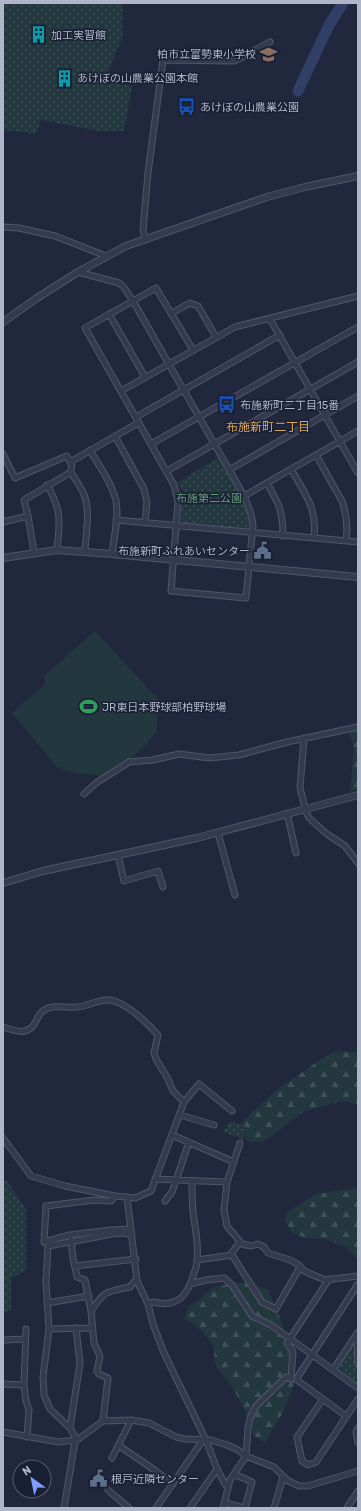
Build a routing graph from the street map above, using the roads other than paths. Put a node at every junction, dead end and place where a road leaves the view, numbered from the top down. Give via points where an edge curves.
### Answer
1 (270, 42) dead end
2 (358, 176) edge
3 (3, 227) edge
4 (145, 240) junction
5 (106, 256) junction
6 (78, 272) junction
7 (358, 296) edge
8 (133, 301) junction
9 (172, 313) junction
10 (109, 314) junction
11 (270, 319) junction
12 (3, 322) edge
13 (358, 326) edge
14 (280, 335) junction
15 (216, 337) junction
16 (193, 350) junction
17 (295, 362) junction
18 (358, 362) edge
19 (169, 364) junction
20 (145, 377) junction
21 (310, 389) junction
22 (184, 390) junction
23 (121, 391) junction
24 (358, 396) edge
25 (325, 415) junction
26 (199, 417) junction
27 (137, 420) junction
28 (358, 431) edge
29 (115, 436) junction
30 (340, 441) junction
31 (152, 444) junction
32 (214, 444) junction
33 (90, 450) junction
34 (3, 454) edge
35 (316, 455) junction
36 (72, 465) junction
37 (356, 466) edge
38 (291, 469) junction
39 (229, 470) junction
40 (167, 471) junction
41 (71, 472) junction
42 (358, 473) edge
43 (267, 483) junction
44 (47, 485) junction
45 (244, 496) junction
46 (28, 516) junction
47 (116, 520) junction
48 (3, 522) edge
49 (145, 523) junction
50 (176, 526) junction
51 (252, 533) junction
52 (283, 536) junction
53 (314, 538) junction
54 (346, 541) junction
55 (358, 542) edge
56 (57, 550) junction
57 (85, 551) junction
58 (34, 552) junction
59 (112, 554) junction
60 (3, 558) edge
61 (173, 559) junction
62 (249, 567) junction
63 (358, 576) edge
64 (358, 727) edge
65 (304, 738) junction
66 (84, 794) dead end
67 (358, 795) edge
68 (304, 808) junction
69 (287, 813) junction
70 (218, 833) junction
71 (296, 853) dead end
72 (118, 855) junction
73 (358, 864) edge
74 (3, 883) edge
75 (163, 887) dead end
76 (235, 895) dead end
77 (3, 1027) edge
78 (184, 1102) junction
79 (232, 1111) dead end
80 (180, 1115) junction
81 (214, 1125) dead end
82 (172, 1135) junction
83 (4, 1140) edge
84 (189, 1142) junction
85 (240, 1143) dead end
86 (234, 1162) junction
87 (155, 1179) junction
88 (176, 1180) junction
89 (192, 1181) junction
90 (227, 1182) junction
91 (115, 1196) junction
92 (126, 1197) junction
93 (165, 1201) dead end
94 (132, 1232) junction
95 (71, 1240) junction
96 (240, 1242) junction
97 (230, 1255) junction
98 (136, 1259) junction
99 (197, 1260) junction
100 (75, 1266) junction
101 (300, 1267) junction
102 (358, 1276) edge
103 (329, 1279) junction
104 (137, 1281) junction
105 (190, 1284) junction
106 (358, 1284) edge
107 (89, 1296) junction
108 (47, 1303) junction
109 (148, 1304) junction
110 (91, 1311) junction
111 (76, 1328) junction
112 (92, 1328) junction
113 (26, 1329) dead end
114 (49, 1329) junction
115 (358, 1333) edge
116 (25, 1339) junction
117 (3, 1340) edge
118 (290, 1340) junction
119 (312, 1355) junction
120 (358, 1364) edge
121 (333, 1370) junction
122 (3, 1384) edge
123 (24, 1385) junction
124 (358, 1388) edge
125 (323, 1399) junction
126 (358, 1399) edge
127 (346, 1416) junction
128 (131, 1420) junction
129 (103, 1421) junction
130 (70, 1428) junction
131 (358, 1428) edge
132 (3, 1432) edge
133 (27, 1437) junction
134 (76, 1440) junction
135 (204, 1440) junction
136 (358, 1442) edge
137 (118, 1445) junction
138 (246, 1456) junction
139 (112, 1458) dead end
140 (217, 1469) junction
141 (358, 1471) edge
142 (234, 1474) junction
143 (283, 1477) junction
144 (173, 1484) junction
145 (228, 1487) junction
146 (108, 1490) dead end
147 (358, 1491) edge
148 (224, 1505) edge
149 (64, 1508) edge
150 (129, 1508) edge
151 (156, 1508) edge
152 (190, 1508) edge
153 (244, 1508) edge
154 (274, 1508) edge
155 (347, 1508) edge

1 - 4 street via 235,61 163,60 148,173 143,230
2 - 4 street via 267,197
3 - 5 street via 55,236
4 - 5 street
5 - 6 street
6 - 8 street via 119,283
6 - 12 street
7 - 11 street
8 - 9 street via 156,288
8 - 10 street
8 - 19 street
9 - 15 street via 190,303 198,306
9 - 16 street
10 - 20 street
10 - 23 street via 85,328
11 - 14 street
11 - 15 street via 235,327
13 - 17 street
14 - 17 street
14 - 22 street
15 - 16 street
16 - 19 street
17 - 21 street
17 - 26 street
18 - 21 street
19 - 20 street
19 - 22 street
20 - 23 street
21 - 25 street
21 - 32 street
22 - 26 street
22 - 27 street
23 - 27 street
24 - 25 street
25 - 30 street
25 - 39 street
26 - 31 street
26 - 32 street
27 - 29 street
27 - 31 street
28 - 30 street
29 - 33 street
29 - 49 street via 144,489 147,502
30 - 35 street
30 - 37 street
31 - 40 street
32 - 39 street
32 - 40 street
33 - 36 street via 72,461
33 - 47 street via 113,492 117,509
34 - 36 street via 15,478 67,456
35 - 38 street
35 - 54 street via 342,501 347,523
36 - 41 street
37 - 42 street
38 - 43 street
38 - 53 street via 312,506
39 - 45 street
40 - 50 street via 177,494
41 - 44 street
41 - 57 street via 83,492 88,511
43 - 45 street
43 - 52 street via 281,509
44 - 46 street via 24,500
44 - 56 street via 58,506
45 - 51 street via 251,514
46 - 48 street
46 - 58 street
47 - 49 street
47 - 59 street
49 - 50 street
50 - 51 street
50 - 61 street
51 - 52 street
51 - 62 street
52 - 53 street
53 - 54 street
54 - 55 street
56 - 57 street
56 - 58 street
57 - 59 street
58 - 60 street
59 - 61 street
61 - 62 street
61 - 62 street via 170,591 246,598
62 - 63 street
64 - 65 street
65 - 66 street via 232,756 209,758 179,754 129,762 96,783
65 - 68 street via 300,788
67 - 68 street
68 - 69 street
68 - 73 street via 309,818 345,846
69 - 70 street
69 - 71 street
70 - 72 street
70 - 76 street
72 - 74 street via 43,871
72 - 75 street via 124,881 158,871
77 - 78 street via 24,1032 31,1029 43,1011 55,1006 80,1006 108,1000 115,1002 139,1016 158,1035 154,1053 156,1059 173,1091
78 - 79 street via 199,1084
78 - 80 street
80 - 81 street
80 - 82 street
82 - 84 street
82 - 87 street
83 - 91 street via 31,1176
84 - 86 street
84 - 88 street
85 - 86 street
86 - 90 street
87 - 88 street
87 - 92 street via 151,1192 135,1198
88 - 89 street
88 - 93 street via 172,1192
89 - 90 street
89 - 99 street
90 - 96 street via 224,1210 227,1226
91 - 92 street
91 - 94 street via 112,1201 94,1200 46,1206 44,1242 70,1235 111,1230
92 - 94 street
94 - 95 street
94 - 98 street
95 - 100 street
95 - 108 street via 48,1246
96 - 97 street
96 - 101 street via 251,1246 258,1244 268,1253 290,1260
97 - 99 street
97 - 101 street via 262,1302 276,1309
98 - 100 street
98 - 104 street
99 - 105 street
100 - 107 street via 77,1277 85,1280
101 - 103 street via 312,1276
102 - 103 street
103 - 118 street
104 - 109 street
104 - 110 street via 130,1287 103,1294
105 - 109 street via 189,1290 181,1298 171,1303
105 - 118 street via 224,1278 232,1285 252,1316 271,1325
106 - 119 street
107 - 108 street
107 - 110 street
108 - 114 street
109 - 135 street via 164,1353
110 - 112 street
111 - 112 street
111 - 114 street
111 - 130 street via 80,1363
112 - 129 street via 94,1343 100,1356 97,1371 108,1378
113 - 116 street
114 - 130 street via 43,1377 44,1395 50,1409
115 - 120 street
115 - 121 street
116 - 117 street
116 - 123 street
118 - 119 street
118 - 138 street via 287,1343 293,1352 293,1358 290,1380 286,1377 256,1406 248,1428
119 - 121 street
119 - 125 street via 297,1380
121 - 124 street
122 - 123 street
123 - 133 street via 29,1410
125 - 127 street
125 - 127 street via 297,1437 302,1461 308,1464 316,1462
126 - 127 street
128 - 129 street
128 - 135 street via 149,1423 176,1437
128 - 137 street
129 - 134 street
130 - 134 street
131 - 136 street
132 - 133 street
133 - 134 street via 58,1442
134 - 149 street
135 - 138 street via 227,1445
135 - 140 street
135 - 144 street
137 - 139 street
137 - 144 street
138 - 142 street
138 - 143 street via 274,1467
140 - 145 street
140 - 152 street
141 - 143 street via 308,1486 293,1484
142 - 145 street
142 - 153 street via 252,1482
143 - 154 street
144 - 151 street
145 - 148 street
146 - 150 street
147 - 155 street
148 - 153 street

